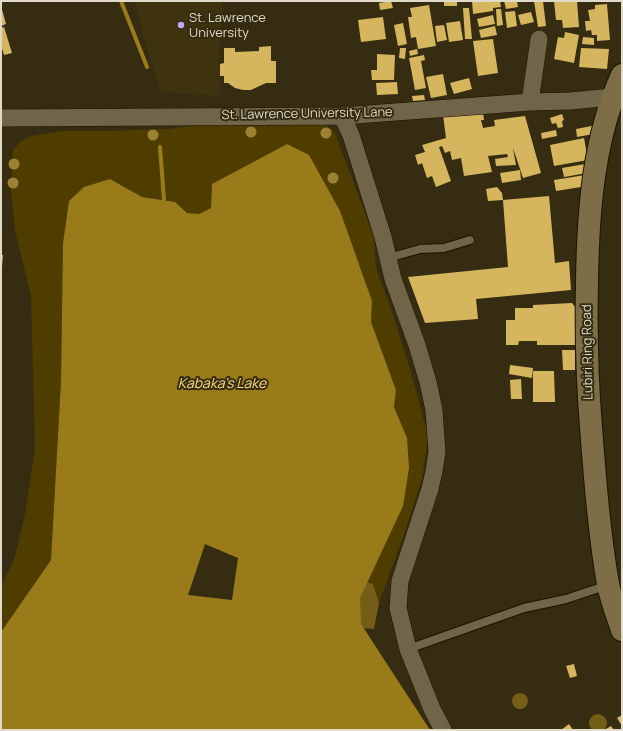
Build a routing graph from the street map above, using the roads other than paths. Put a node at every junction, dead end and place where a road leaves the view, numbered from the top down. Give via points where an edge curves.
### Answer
1 (539, 39) dead end
2 (622, 75) edge
3 (612, 97) junction
4 (530, 102) junction
5 (342, 116) junction
6 (1, 118) edge
7 (470, 240) dead end
8 (388, 258) junction
9 (608, 585) junction
10 (622, 630) edge
11 (408, 649) junction
12 (443, 730) edge

1 - 4 street
2 - 3 main road, Lubiri Ring Road
3 - 4 street, St. Lawrence University Lane
3 - 9 main road, Lubiri Ring Road via 594,175 588,237 586,306 587,375 593,462
4 - 5 street, St. Lawrence University Lane
5 - 6 street, St. Lawrence University Lane
5 - 8 street via 352,135
7 - 8 lane via 444,248 420,249
8 - 11 street via 428,382 437,437 437,452 430,489 400,581 398,608
9 - 10 main road, Lubiri Ring Road
9 - 11 lane via 566,599 524,608
11 - 12 street

